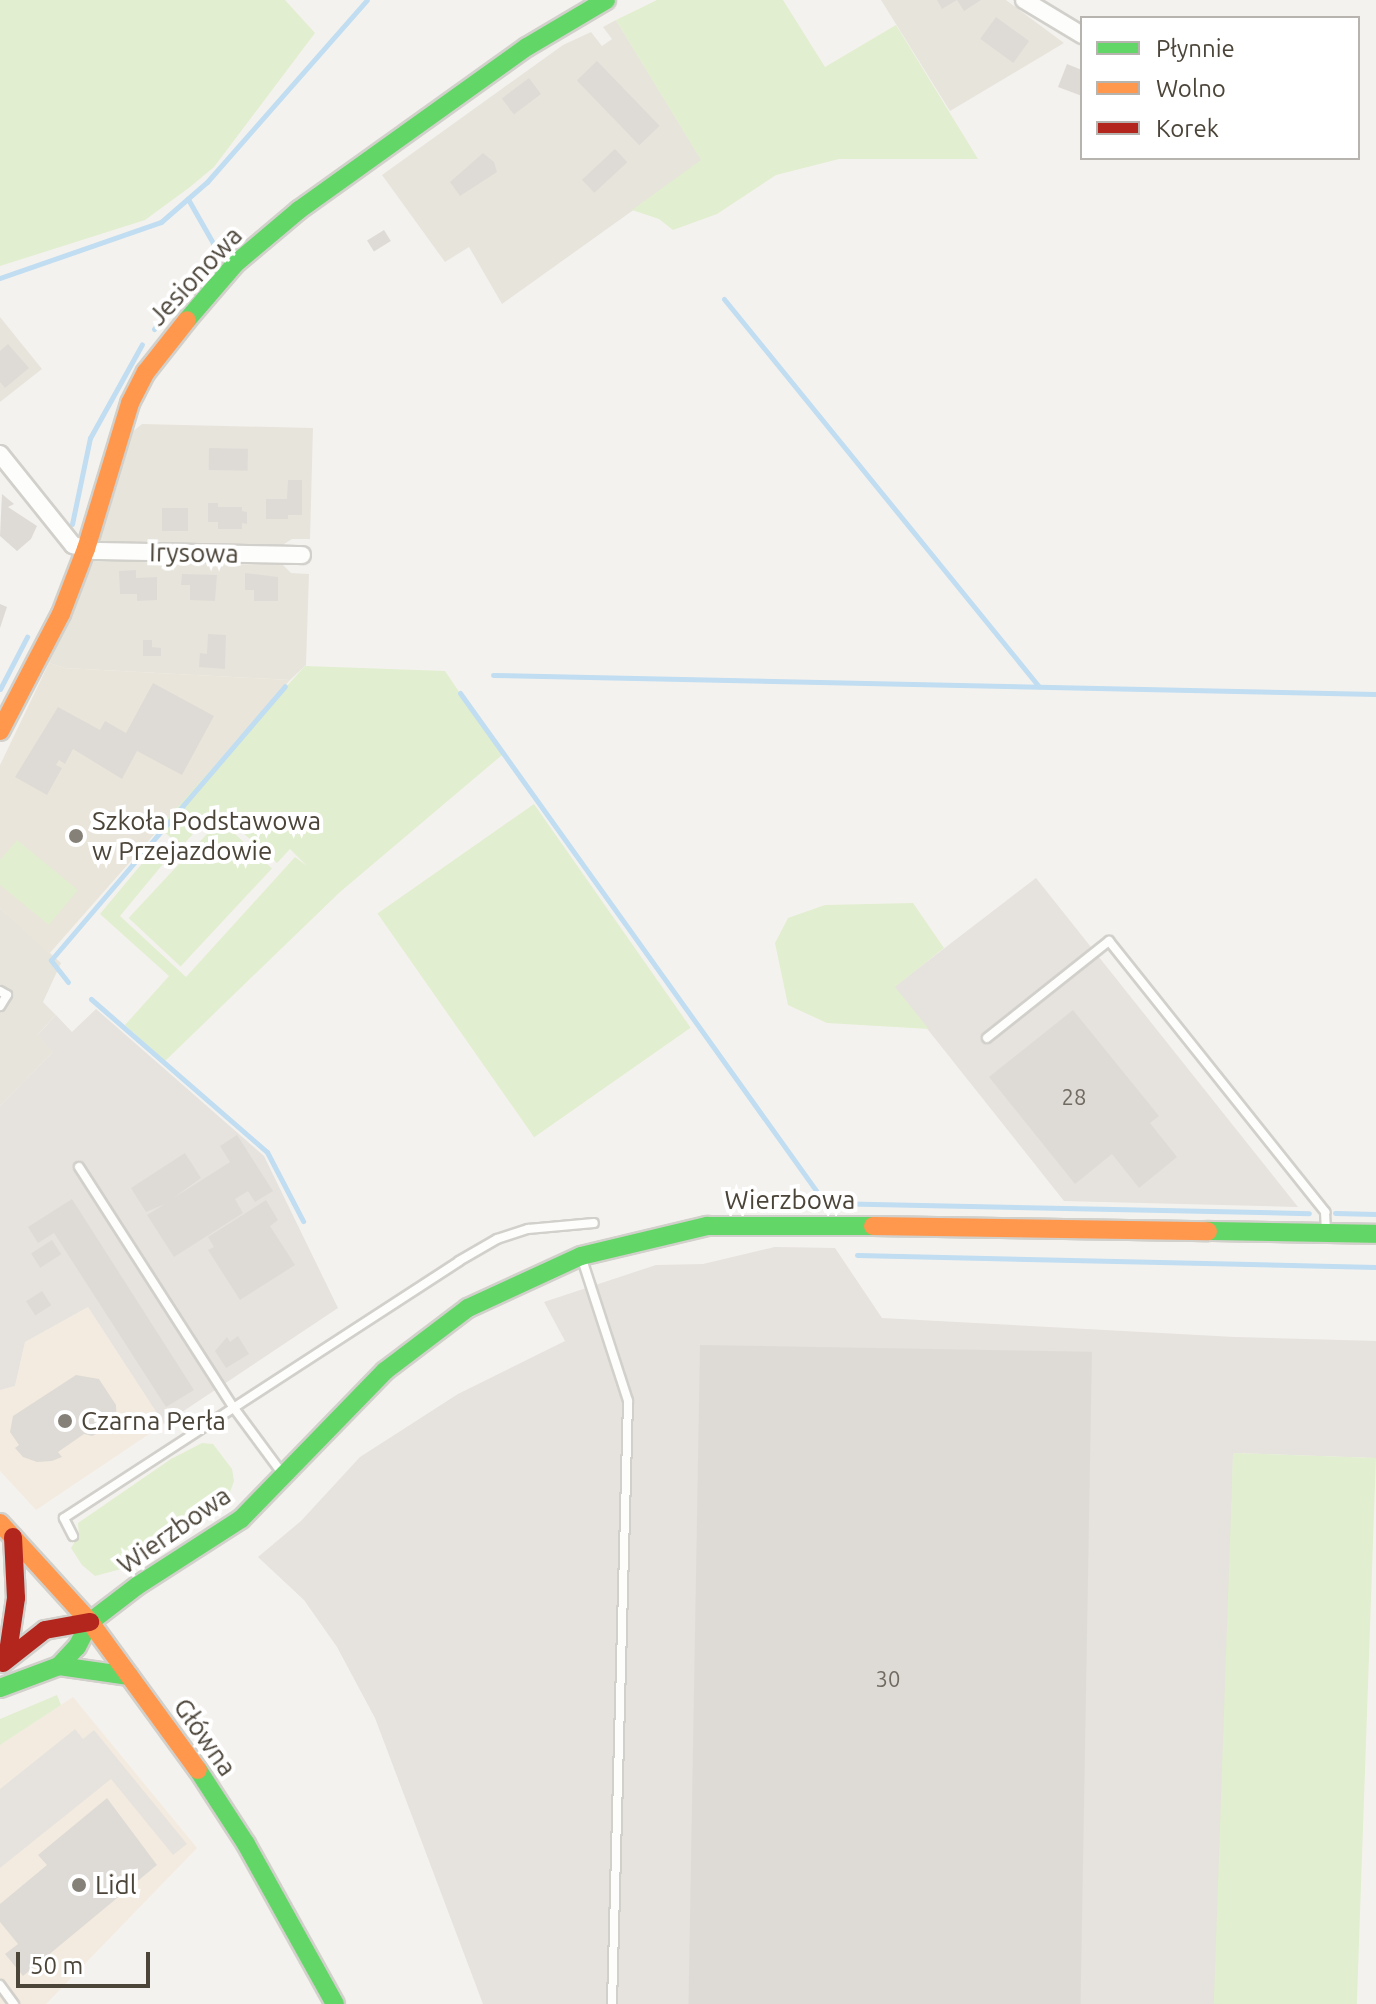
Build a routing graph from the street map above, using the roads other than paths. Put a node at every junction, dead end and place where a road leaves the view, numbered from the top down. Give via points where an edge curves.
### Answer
1 (606, 0) edge
2 (1024, 0) edge
3 (1080, 34) edge
4 (0, 454) edge
5 (86, 549) junction
6 (302, 555) dead end
7 (0, 731) edge
8 (0, 991) edge
9 (0, 1006) edge
10 (987, 1038) dead end
11 (79, 1167) dead end
12 (594, 1223) dead end
13 (1326, 1233) junction
14 (1376, 1234) edge
15 (581, 1256) junction
16 (234, 1408) junction
17 (284, 1475) junction
18 (0, 1523) edge
19 (73, 1536) dead end
20 (13, 1537) junction
21 (90, 1622) junction
22 (4, 1663) edge
23 (59, 1666) junction
24 (129, 1676) junction
25 (0, 1688) edge
26 (0, 1985) edge
27 (14, 2004) edge
28 (335, 2004) edge
29 (612, 2004) edge

1 - 5 street, Jesionowa via 527,47 327,189 235,264 146,372 130,403
2 - 3 street
4 - 5 street via 73,545
5 - 6 street, Irysowa
5 - 7 street, Jesionowa via 61,614
8 - 9 lane via 7,995
10 - 13 lane via 1109,941 1325,1212
11 - 16 lane
12 - 16 lane via 528,1229 497,1239
13 - 14 street, Wierzbowa
13 - 15 street, Wierzbowa via 707,1226
15 - 17 street, Wierzbowa via 468,1308 417,1344
15 - 29 lane via 628,1401
16 - 17 lane
16 - 19 lane via 64,1518
17 - 21 street, Wierzbowa via 241,1519
18 - 20 street, Główna
20 - 21 street, Główna
20 - 22 street via 16,1598
21 - 22 street via 45,1630
21 - 23 street
21 - 24 street, Główna
23 - 24 street
23 - 25 street
24 - 28 street, Główna via 246,1844
26 - 27 lane

